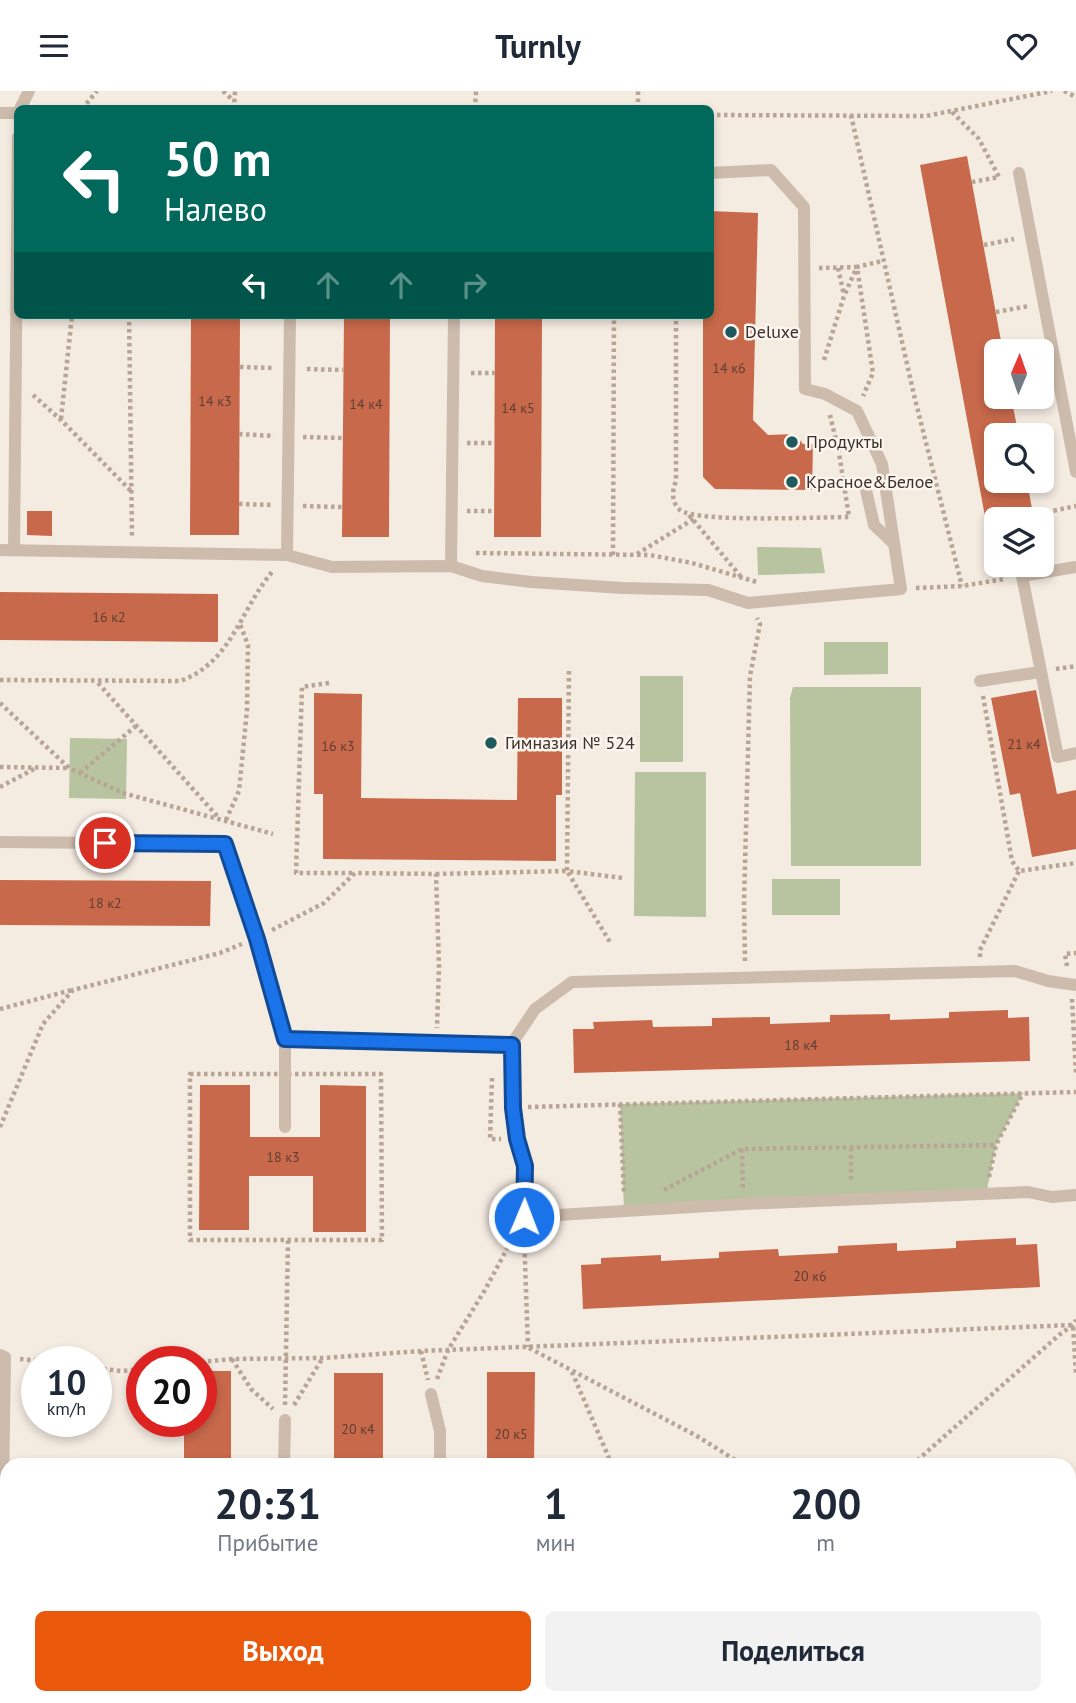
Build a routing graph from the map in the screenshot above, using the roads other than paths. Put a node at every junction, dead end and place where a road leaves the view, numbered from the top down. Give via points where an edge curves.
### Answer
1 (714, 173) edge
2 (1019, 173) road end
3 (17, 319) edge
4 (290, 319) edge
5 (454, 319) edge
6 (1076, 473) edge
7 (866, 490) dead end
8 (892, 542) junction
9 (0, 550) edge
10 (15, 550) junction
11 (287, 555) junction
12 (452, 566) junction
13 (1076, 567) edge
14 (1040, 672) junction
15 (980, 681) road end
16 (1076, 753) edge
17 (0, 842) edge
18 (1073, 987) edge
19 (285, 1039) junction
20 (512, 1045) junction
21 (285, 1127) dead end
22 (1076, 1195) edge
23 (0, 1355) edge
24 (431, 1394) road end
25 (285, 1420) road end
26 (3, 1458) edge
27 (284, 1458) edge
28 (440, 1458) edge

1 - 8 lane via 772,170 804,207 805,389 857,411 881,464
2 - 6 lane
3 - 10 lane
4 - 11 lane
5 - 12 lane
7 - 8 lane via 874,525
8 - 12 lane via 901,589 748,603 708,590 531,582 482,576
9 - 10 lane
10 - 11 lane
11 - 12 lane via 332,566
13 - 14 lane via 1022,576
14 - 15 lane
14 - 16 lane via 1058,757
17 - 19 lane via 225,844
18 - 20 lane via 1015,971 572,982 535,1009
19 - 20 lane
19 - 21 lane
20 - 22 lane via 513,1108 525,1166 524,1217 1028,1192
23 - 26 lane via 5,1357
24 - 28 lane via 440,1431
25 - 27 lane

